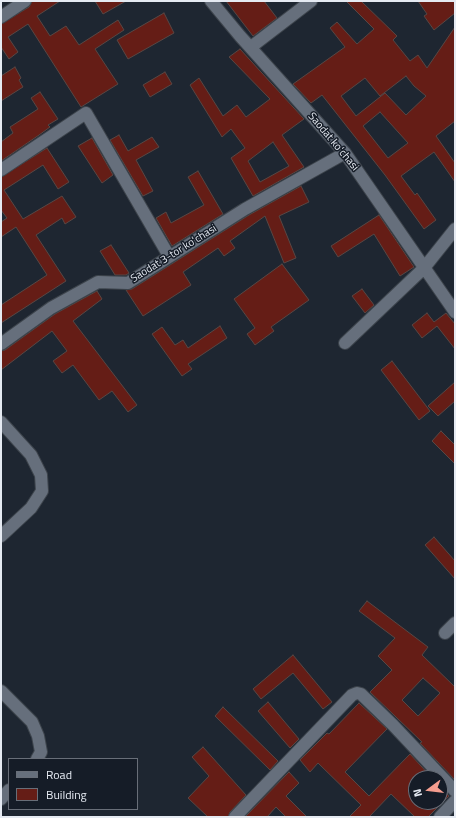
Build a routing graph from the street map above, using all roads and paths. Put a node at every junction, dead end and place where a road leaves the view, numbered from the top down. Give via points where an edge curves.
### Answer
1 (25, 1) edge
2 (211, 1) edge
3 (311, 1) edge
4 (1, 17) edge
5 (251, 47) junction
6 (345, 153) junction
7 (1, 170) edge
8 (455, 228) edge
9 (169, 256) junction
10 (424, 268) junction
11 (455, 312) edge
12 (345, 343) dead end
13 (1, 344) edge
14 (1, 422) edge
15 (1, 536) edge
16 (455, 623) edge
17 (445, 633) dead end
18 (1, 691) edge
19 (38, 758) edge
20 (8, 791) edge
21 (455, 791) edge
22 (1, 799) edge
23 (455, 801) edge
24 (235, 817) edge
25 (440, 817) edge

1 - 4 street
2 - 5 street, Saodat koʻchasi
3 - 5 street
5 - 6 street, Saodat koʻchasi
6 - 9 street, Saodat 3-tor koʻchasi via 245,209
6 - 10 street, Saodat koʻchasi
7 - 9 street via 86,113
8 - 10 street
9 - 13 street, Saodat 3-tor koʻchasi via 128,284 98,282 51,308
10 - 11 street, Saodat koʻchasi
10 - 12 street
14 - 15 street via 31,455 41,476 42,491 31,508
16 - 17 street
18 - 19 street via 32,722 41,752
20 - 22 street
21 - 24 street via 394,725 357,693 352,695
23 - 25 street

